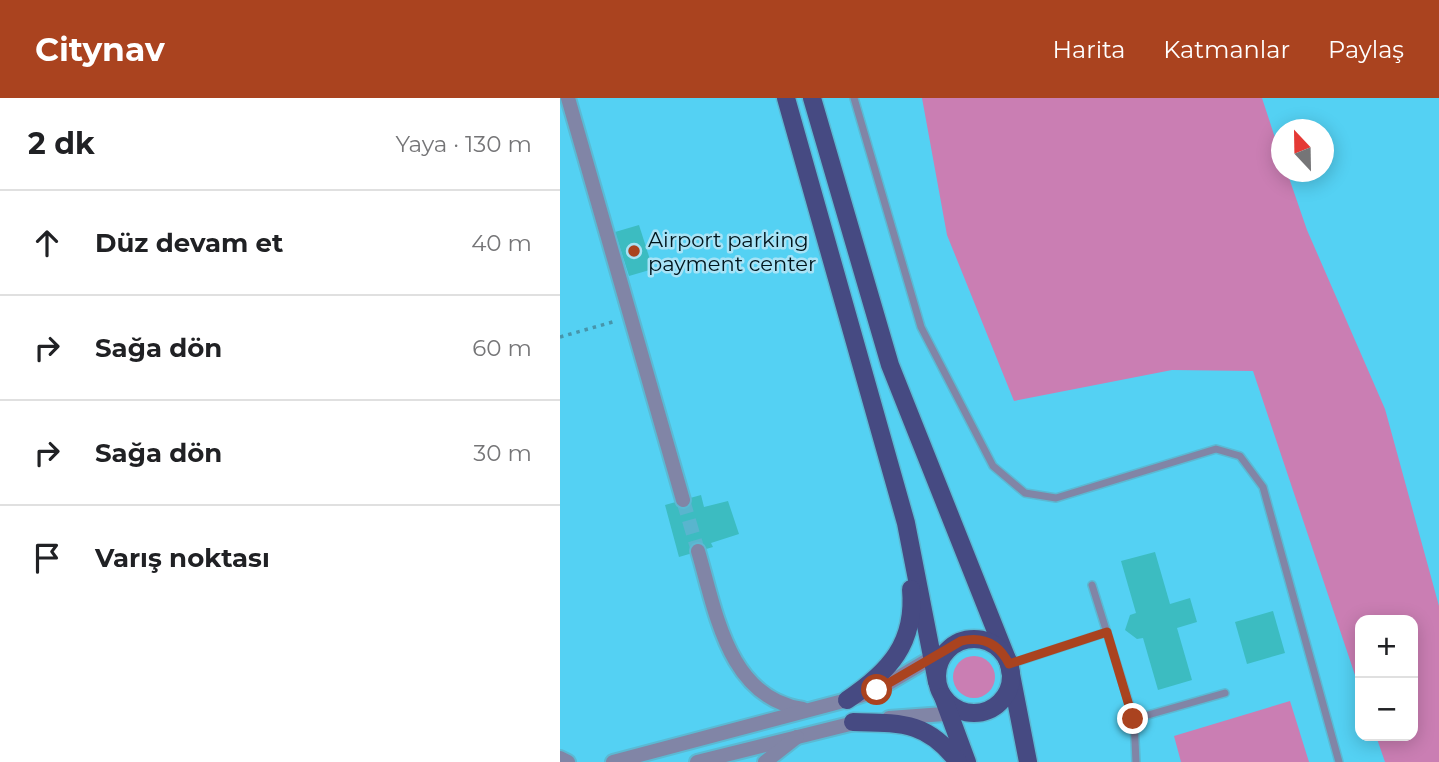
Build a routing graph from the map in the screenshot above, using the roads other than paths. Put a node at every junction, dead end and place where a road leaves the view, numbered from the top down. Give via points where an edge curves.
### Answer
1 (568, 98) edge
2 (786, 98) edge
3 (812, 98) edge
4 (854, 98) edge
5 (683, 500) tunnel mouth
6 (906, 523) junction
7 (698, 551) tunnel mouth
8 (1092, 585) dead end
9 (1107, 632) junction
10 (950, 648) junction
11 (933, 658) junction
12 (1009, 664) junction
13 (939, 687) junction
14 (1224, 692) dead end
15 (847, 700) junction
16 (808, 710) junction
17 (948, 712) junction
18 (972, 712) junction
19 (1133, 719) junction
20 (853, 722) junction
21 (802, 734) junction
22 (560, 758) edge
23 (568, 762) edge
24 (613, 762) edge
25 (697, 762) edge
26 (765, 762) edge
27 (958, 762) edge
28 (967, 762) edge
29 (1028, 762) edge
30 (1136, 762) edge
31 (1339, 762) edge

1 - 5 street
2 - 6 main road
3 - 12 main road via 882,343
4 - 31 lane via 921,327 993,466 1025,493 1056,498 1216,449 1240,456 1263,487
6 - 11 main road
6 - 15 main road via 912,595 905,637 890,665
7 - 16 street via 729,654 773,700
8 - 9 lane
9 - 12 lane
9 - 19 lane
10 - 11 street
10 - 12 main road via 984,640 1004,653
10 - 13 main road via 942,657
11 - 13 main road
11 - 15 street via 877,690
12 - 18 main road via 1011,675 1004,697 985,711
12 - 29 main road
13 - 17 main road
13 - 18 main road via 950,703
14 - 19 lane
15 - 16 street
16 - 24 street
17 - 18 street
17 - 20 street
17 - 28 main road
19 - 30 lane
20 - 21 street
20 - 27 main road via 915,727 937,739
21 - 25 street
21 - 26 street
22 - 23 street

